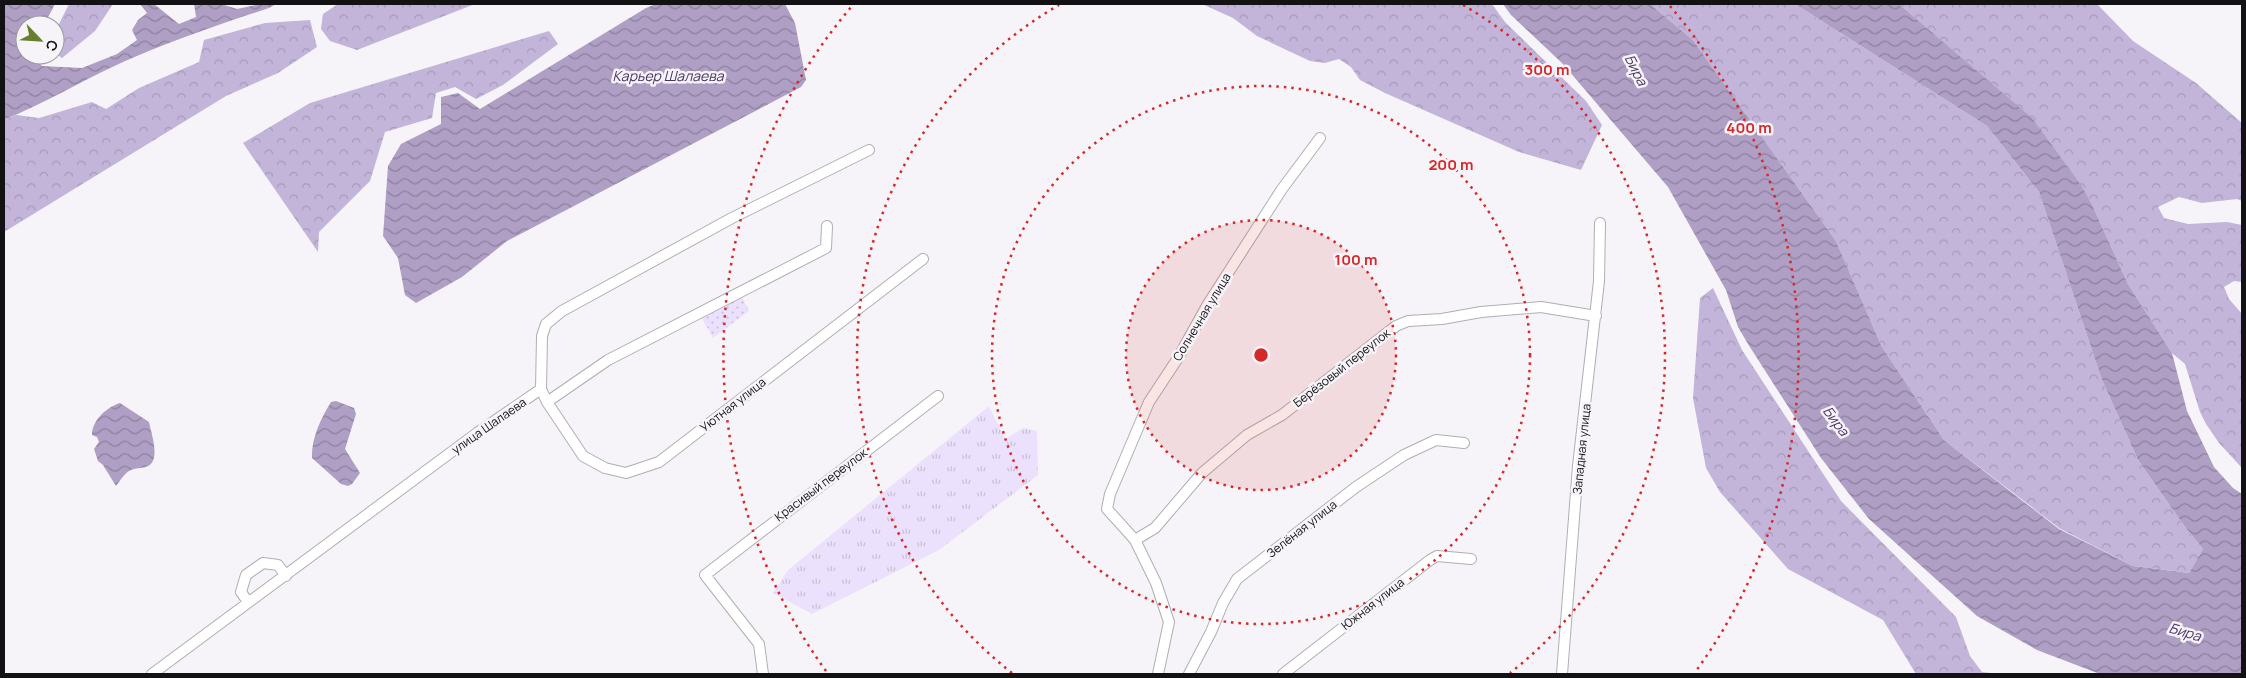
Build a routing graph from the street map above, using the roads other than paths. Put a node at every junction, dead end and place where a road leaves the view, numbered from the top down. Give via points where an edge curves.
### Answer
1 (1320, 138) dead end
2 (869, 150) dead end
3 (1600, 223) dead end
4 (826, 226) dead end
5 (923, 259) dead end
6 (1596, 316) junction
7 (542, 389) junction
8 (938, 396) dead end
9 (547, 402) junction
10 (1464, 443) dead end
11 (1136, 540) junction
12 (1471, 559) dead end
13 (286, 576) junction
14 (248, 602) junction
15 (152, 674) edge
16 (764, 674) edge
17 (1158, 674) edge
18 (1189, 674) edge
19 (1283, 674) edge
20 (1562, 674) edge

1 - 11 street, Солнечная улица via 1282,189 1149,402 1110,494 1108,509
2 - 7 street via 732,218 562,311 546,324 542,336
3 - 6 street, Западная улица
4 - 9 street via 826,248 608,360
5 - 9 street, Уютная улица via 659,462 626,473 605,468 583,456
6 - 11 street, Берёзовый переулок via 1541,307 1408,321 1396,326 1282,415 1247,435 1202,473 1155,528
6 - 20 street, Западная улица via 1578,466
7 - 9 street, улица Шалаева
7 - 13 street, улица Шалаева via 477,433
8 - 16 street, Красивый переулок via 705,574 759,644
10 - 18 street, Зелёная улица via 1436,440 1404,455 1356,487 1237,579
11 - 17 street via 1156,583 1169,622
12 - 19 street, Южная улица via 1437,556 1430,560
13 - 14 street, улица Шалаева
13 - 14 street via 278,565 263,563 246,575 241,592
14 - 15 street, улица Шалаева

